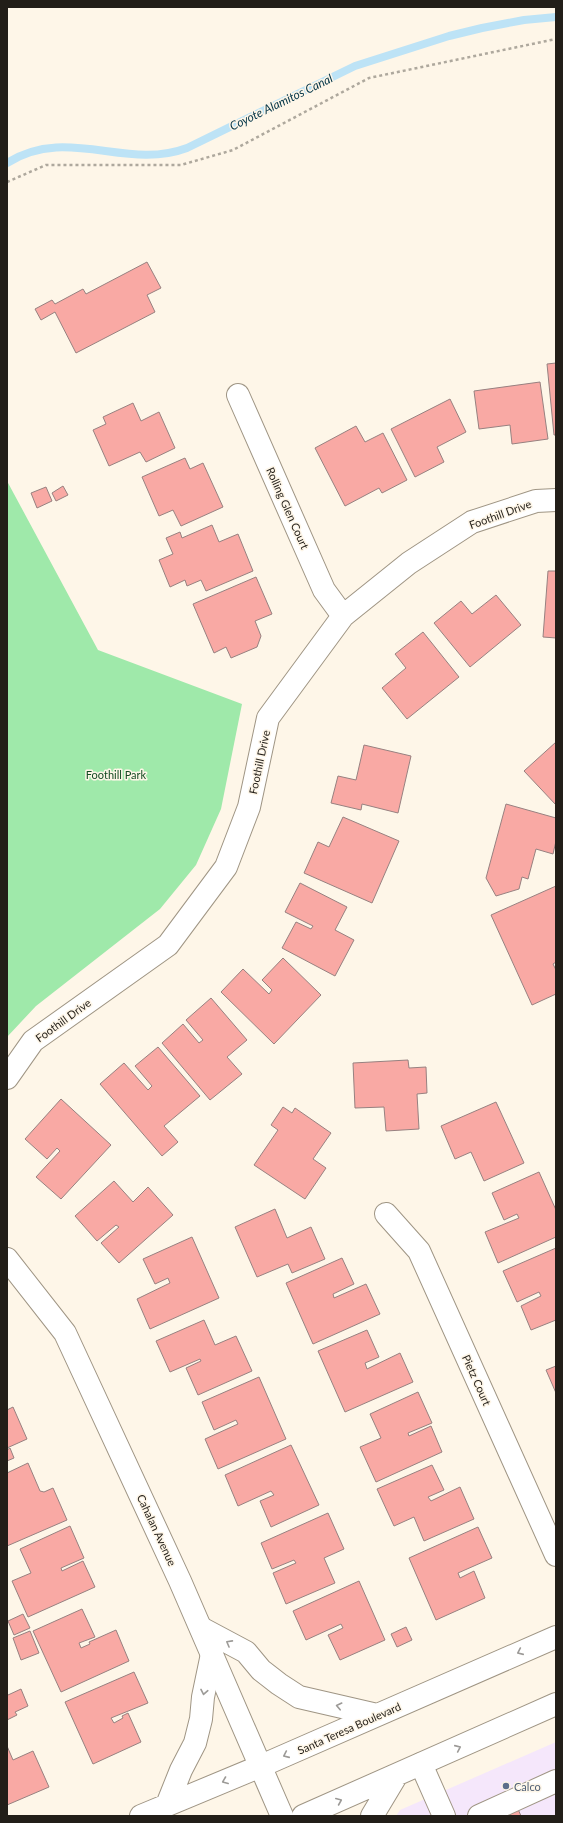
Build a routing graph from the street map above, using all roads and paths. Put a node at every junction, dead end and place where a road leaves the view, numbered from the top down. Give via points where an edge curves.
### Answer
1 (556, 39) edge
2 (7, 182) edge
3 (238, 395) dead end
4 (556, 500) edge
5 (343, 616) junction
6 (7, 1078) edge
7 (386, 1214) dead end
8 (7, 1259) edge
9 (556, 1555) edge
10 (201, 1628) junction
11 (556, 1637) edge
12 (212, 1654) junction
13 (556, 1704) edge
14 (377, 1715) junction
15 (421, 1764) junction
16 (261, 1766) junction
17 (396, 1776) junction
18 (556, 1782) edge
19 (166, 1805) junction
20 (141, 1816) edge
21 (282, 1816) edge
22 (303, 1816) edge
23 (372, 1816) edge
24 (444, 1816) edge
25 (479, 1816) edge

1 - 2 path via 369,78 233,150 181,165 46,165
3 - 5 street, Rolling Glen Court via 324,590
4 - 5 street, Foothill Drive via 536,501 472,522 409,563
5 - 6 street, Foothill Drive via 268,718 249,807 226,867 168,944 33,1041
7 - 9 street, Pietz Court via 419,1251
8 - 10 street, Cahalan Avenue via 65,1333
10 - 12 street, Cahalan Avenue
14 -> 10 street via 299,1697 261,1670 246,1652
11 -> 14 street, Santa Teresa Boulevard
12 - 16 street, Cahalan Avenue
12 -> 19 street via 195,1743 180,1770
15 -> 13 street
14 -> 16 street, Santa Teresa Boulevard
15 - 17 street
15 - 24 street
16 -> 19 street, Santa Teresa Boulevard
16 - 21 street, Cahalan Avenue
22 -> 17 street
17 - 23 street
18 - 25 street
19 - 20 street, Santa Teresa Boulevard

